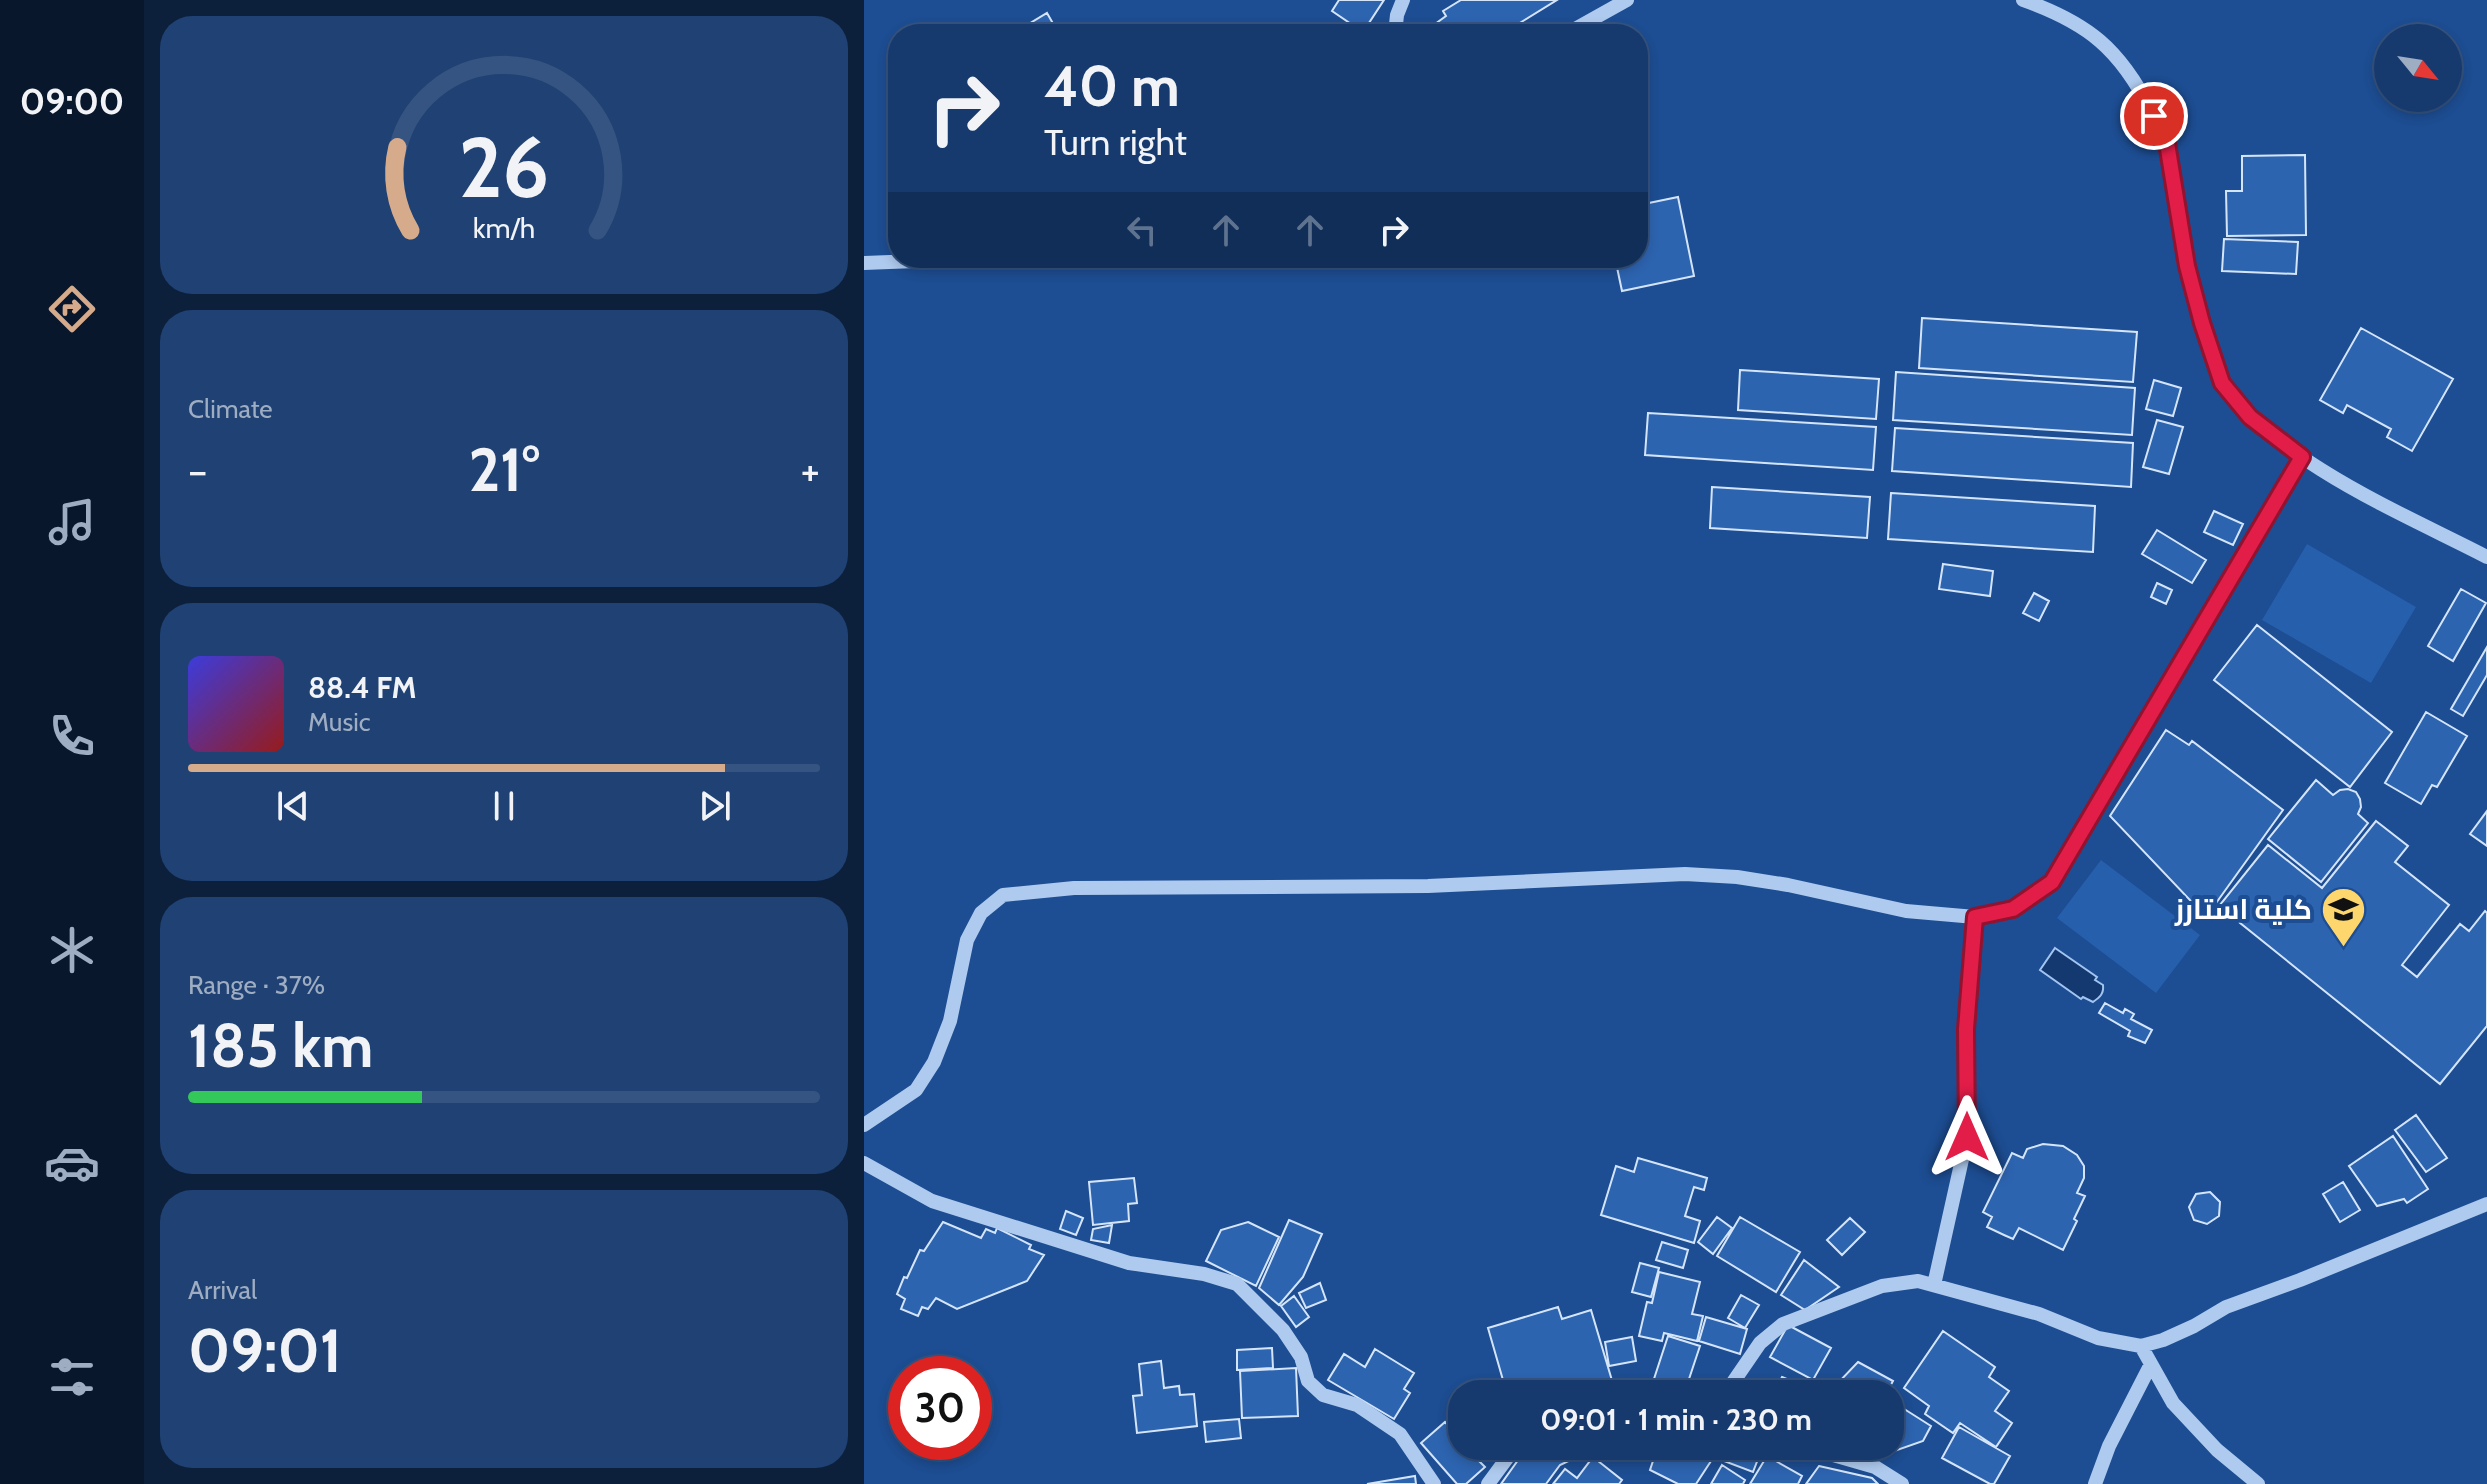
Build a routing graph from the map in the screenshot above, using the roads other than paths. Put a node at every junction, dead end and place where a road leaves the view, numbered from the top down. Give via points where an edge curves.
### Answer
1 (1403, 0) edge
2 (1627, 0) edge
3 (2023, 0) edge
4 (1396, 24) edge
5 (1584, 24) edge
6 (888, 262) edge
7 (864, 263) edge
8 (2302, 457) junction
9 (2487, 557) edge
10 (1975, 917) junction
11 (864, 1125) edge
12 (864, 1163) edge
13 (2487, 1204) edge
14 (1934, 1285) junction
15 (2141, 1346) junction
16 (2151, 1364) junction
17 (1735, 1380) edge
18 (1506, 1460) edge
19 (1851, 1460) edge
20 (1434, 1484) edge
21 (1488, 1484) edge
22 (1902, 1484) edge
23 (2095, 1484) edge
24 (2258, 1484) edge

1 - 4 street
2 - 5 street
3 - 8 street via 2094,34 2140,89 2167,143 2187,266 2222,383 2250,417
6 - 7 street
8 - 9 street
8 - 10 street via 2052,882 2013,909
10 - 11 street via 1906,911 1737,877 1685,874 1428,886 1074,888 1003,895 981,913 967,940 950,1021 934,1062 916,1090
10 - 14 street via 1966,1029 1967,1137
12 - 20 street via 932,1201 1129,1263 1237,1284 1283,1330 1301,1357 1308,1381 1323,1395 1357,1405 1400,1434
13 - 15 street
14 - 15 street via 2039,1314 2098,1338
14 - 17 street via 1918,1281 1882,1286 1783,1324 1760,1343
15 - 16 street
16 - 23 street
16 - 24 street via 2173,1403
18 - 21 street
19 - 22 street

